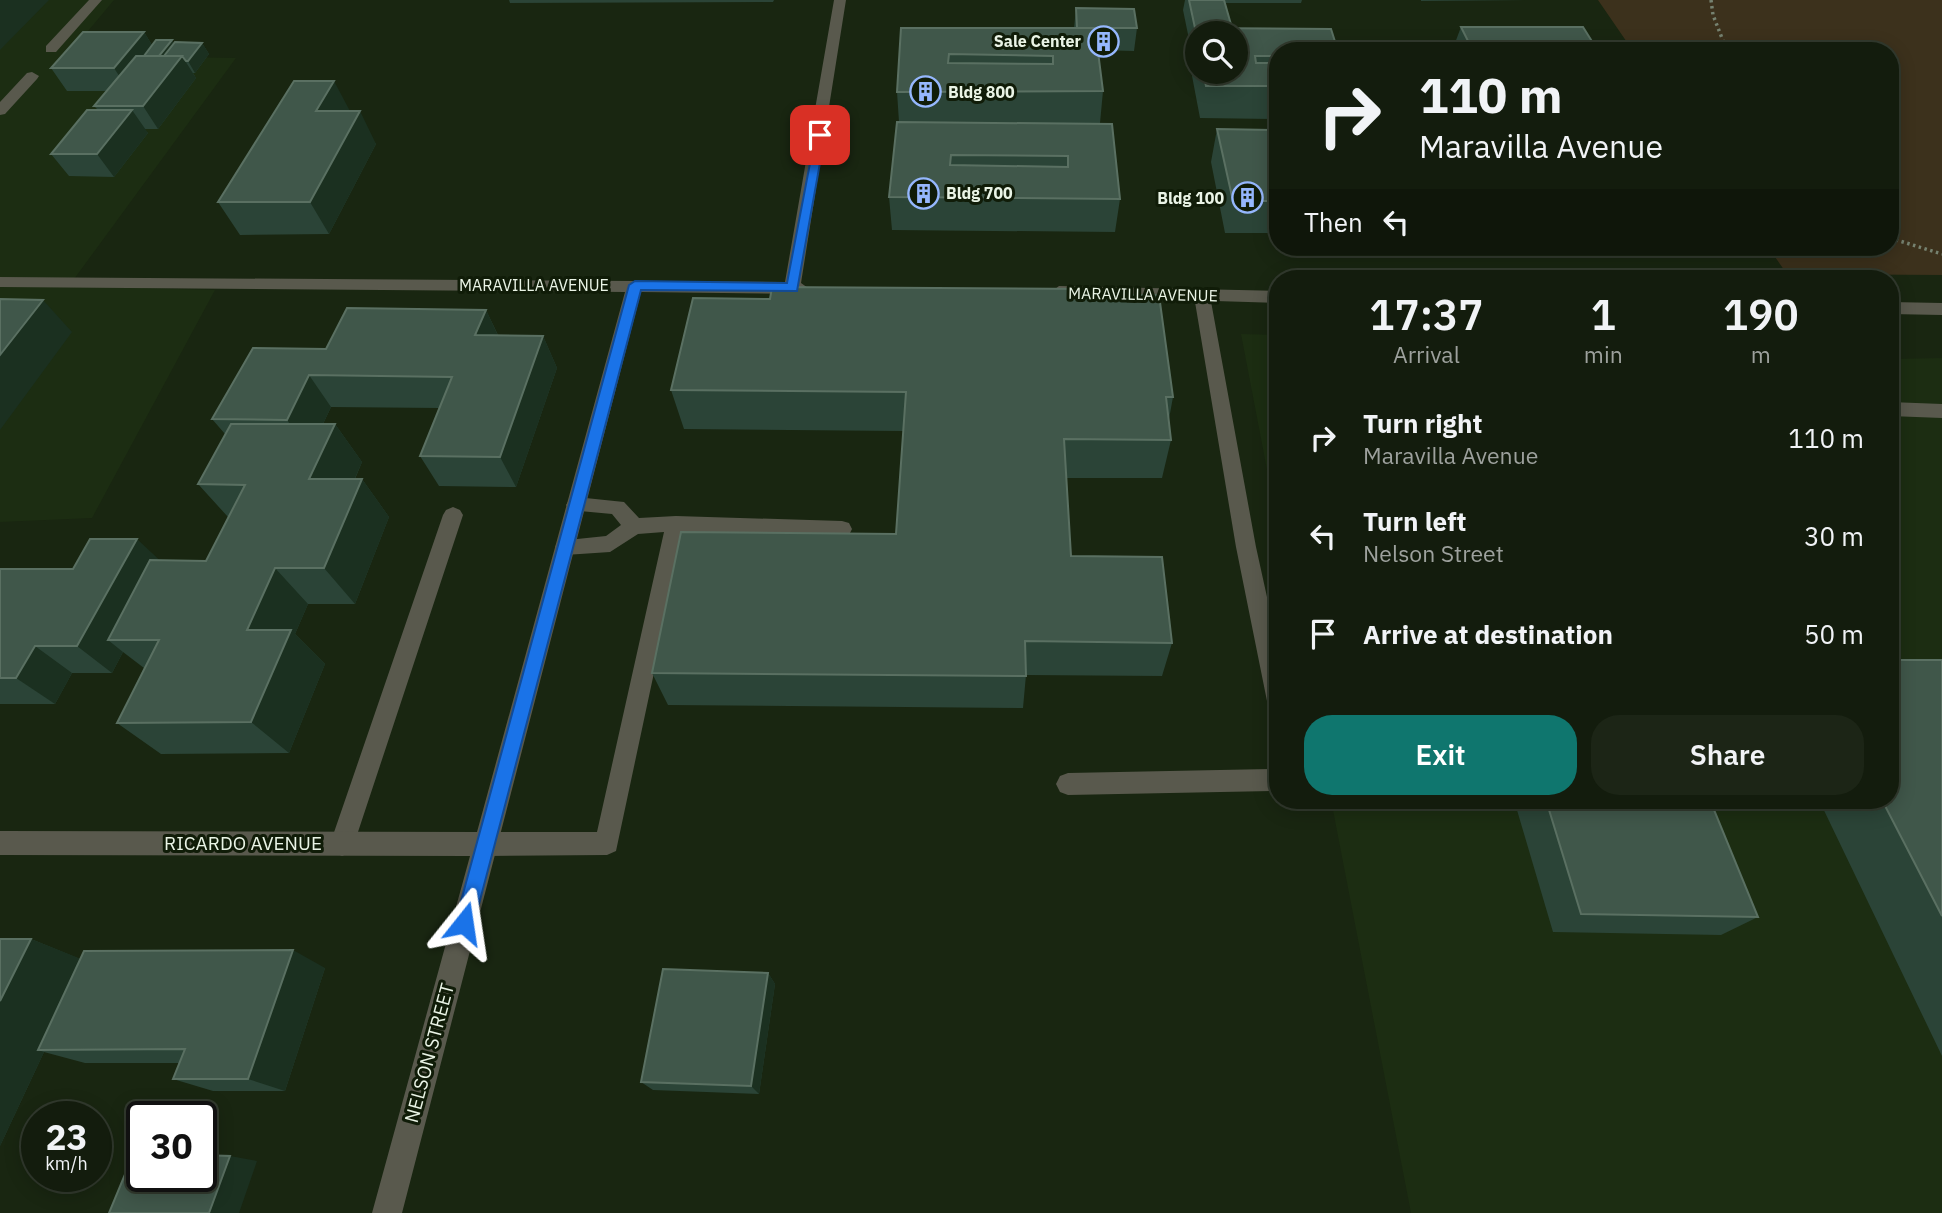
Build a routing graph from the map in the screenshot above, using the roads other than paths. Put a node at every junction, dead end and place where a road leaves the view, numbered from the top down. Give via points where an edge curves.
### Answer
1 (96, 0) edge
2 (840, 0) edge
3 (51, 49) dead end
4 (32, 76) dead end
5 (0, 111) edge
6 (0, 282) edge
7 (635, 285) junction
8 (792, 288) junction
9 (820, 288) edge
10 (1041, 292) edge
11 (1202, 296) junction
12 (1269, 297) edge
13 (1899, 308) edge
14 (1942, 309) edge
15 (1899, 409) edge
16 (1942, 411) edge
17 (576, 505) junction
18 (453, 515) dead end
19 (676, 524) junction
20 (634, 526) junction
21 (842, 529) dead end
22 (565, 547) junction
23 (1269, 659) edge
24 (1269, 780) edge
25 (1068, 784) dead end
26 (0, 843) edge
27 (342, 844) junction
28 (485, 844) junction
29 (387, 1213) edge

1 - 3 street
2 - 8 street
4 - 5 street
6 - 7 street, MARAVILLA AVENUE
7 - 8 street, MARAVILLA AVENUE
7 - 17 street, NELSON STREET
8 - 9 street, MARAVILLA AVENUE
10 - 11 street, MARAVILLA AVENUE
11 - 12 street, MARAVILLA AVENUE
11 - 23 street
13 - 14 street
15 - 16 street
17 - 20 street via 617,507
17 - 22 street, NELSON STREET
18 - 27 street
19 - 20 street
19 - 21 street
19 - 28 street, RICARDO AVENUE via 607,843
20 - 22 street via 610,544
22 - 28 street, NELSON STREET
24 - 25 street
26 - 27 street, RICARDO AVENUE
27 - 28 street, RICARDO AVENUE
28 - 29 street, NELSON STREET

